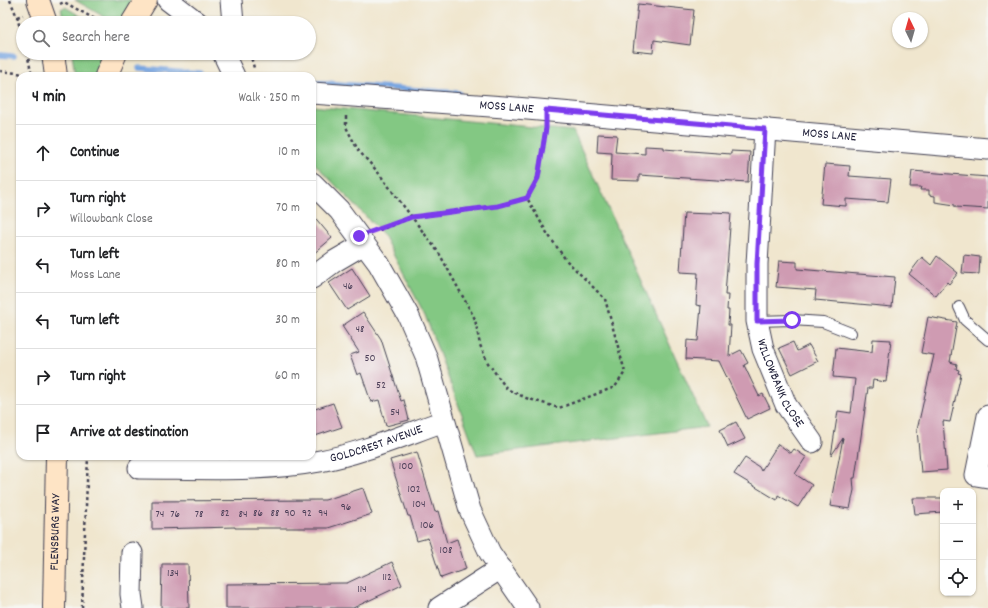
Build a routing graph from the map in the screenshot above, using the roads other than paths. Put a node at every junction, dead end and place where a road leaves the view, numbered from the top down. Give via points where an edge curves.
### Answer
1 (38, 0) edge
2 (146, 0) edge
3 (168, 0) edge
4 (231, 0) edge
5 (44, 16) edge
6 (136, 16) edge
7 (189, 16) edge
8 (232, 16) edge
9 (54, 60) edge
10 (113, 60) edge
11 (226, 60) edge
12 (238, 60) edge
13 (55, 72) edge
14 (108, 72) edge
15 (232, 72) edge
16 (244, 72) edge
17 (316, 93) edge
18 (765, 129) junction
19 (988, 149) edge
20 (316, 187) edge
21 (362, 240) junction
22 (316, 275) edge
23 (959, 307) dead end
24 (757, 321) junction
25 (851, 333) dead end
26 (988, 340) edge
27 (988, 416) edge
28 (444, 421) junction
29 (812, 442) dead end
30 (58, 460) edge
31 (138, 468) dead end
32 (988, 477) edge
33 (132, 553) dead end
34 (501, 568) junction
35 (54, 608) edge
36 (133, 608) edge
37 (439, 608) edge
38 (528, 608) edge

1 - 5 main road
2 - 6 main road
3 - 7 street
4 - 8 street
9 - 13 main road
10 - 14 main road
11 - 15 street
12 - 16 street
17 - 18 street, MOSS LANE
18 - 19 street, MOSS LANE
18 - 24 street, WILLOWBANK CLOSE via 757,264
20 - 21 street via 339,210
21 - 22 street
21 - 28 street via 408,315 426,356
23 - 26 lane via 965,320
24 - 25 lane via 823,322
24 - 29 street, WILLOWBANK CLOSE via 763,349 786,405
27 - 32 street via 976,475
28 - 31 street, GOLDCREST AVENUE via 349,454 291,466
28 - 34 street via 470,510 490,553
30 - 35 main road, FLENSBURG WAY
33 - 36 street
34 - 37 street
34 - 38 street

